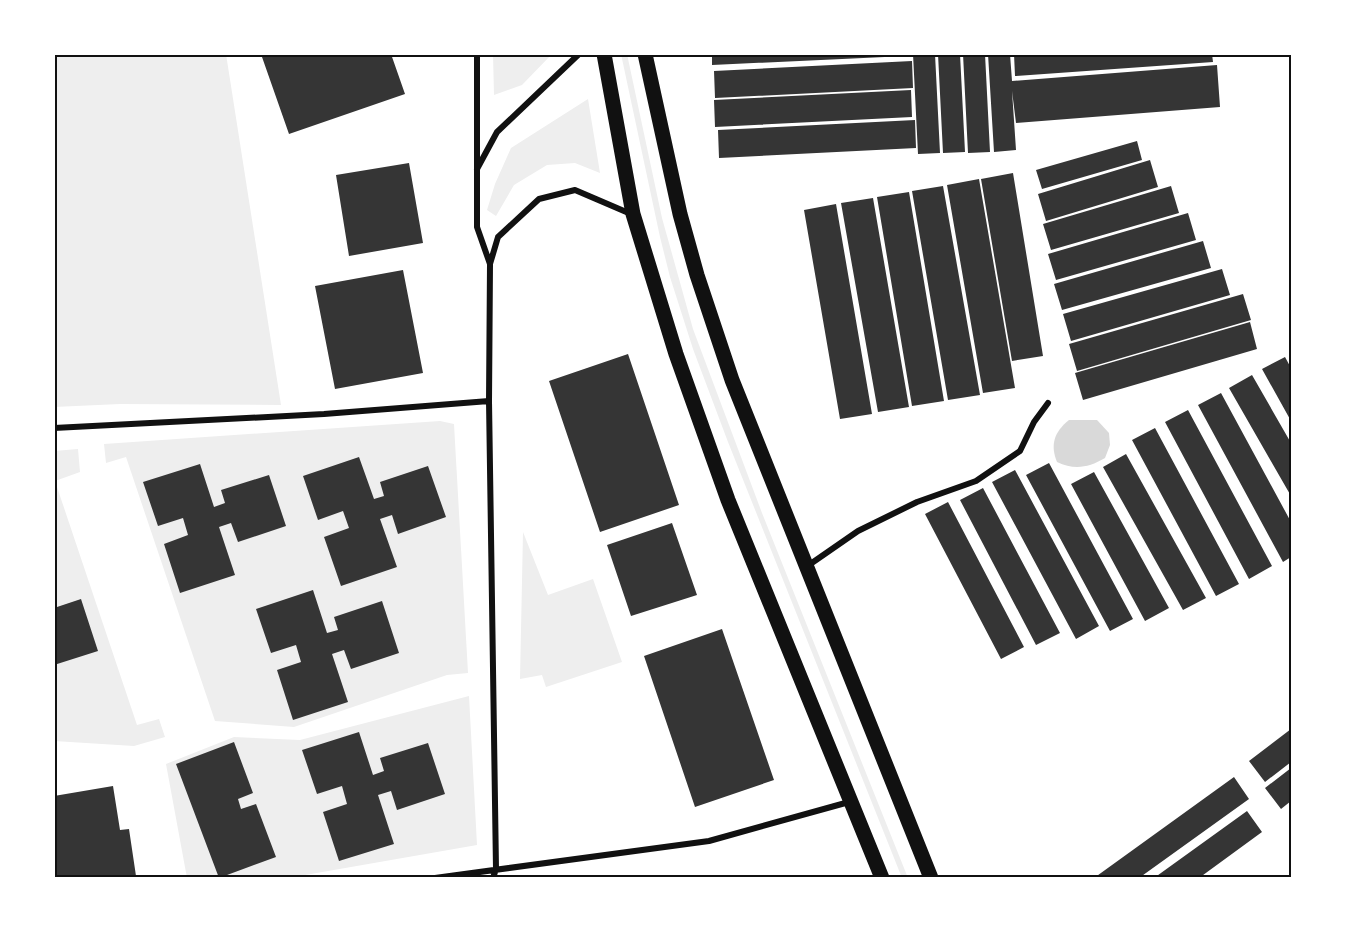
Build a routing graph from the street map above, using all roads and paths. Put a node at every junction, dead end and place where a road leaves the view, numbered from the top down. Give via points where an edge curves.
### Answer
1 (477, 54) edge
2 (579, 54) edge
3 (604, 54) edge
4 (645, 54) edge
5 (476, 170) junction
6 (633, 214) junction
7 (490, 264) junction
8 (489, 401) junction
9 (1048, 403) dead end
10 (54, 428) edge
11 (806, 567) junction
12 (852, 802) junction
13 (496, 869) junction
14 (435, 878) edge
15 (493, 878) edge
16 (882, 878) edge
17 (930, 878) edge

1 - 5 street
2 - 5 street via 497,132
3 - 6 main road
4 - 11 main road via 697,274 732,380
5 - 7 street via 477,227
6 - 7 street via 575,190 539,199 498,237
6 - 12 main road via 657,296 725,490
7 - 8 street
8 - 10 street
8 - 13 street
9 - 11 street via 1020,451 1012,457 976,481 917,502 858,531
11 - 17 main road
12 - 13 street via 709,841
12 - 16 main road
13 - 14 street
13 - 15 street

